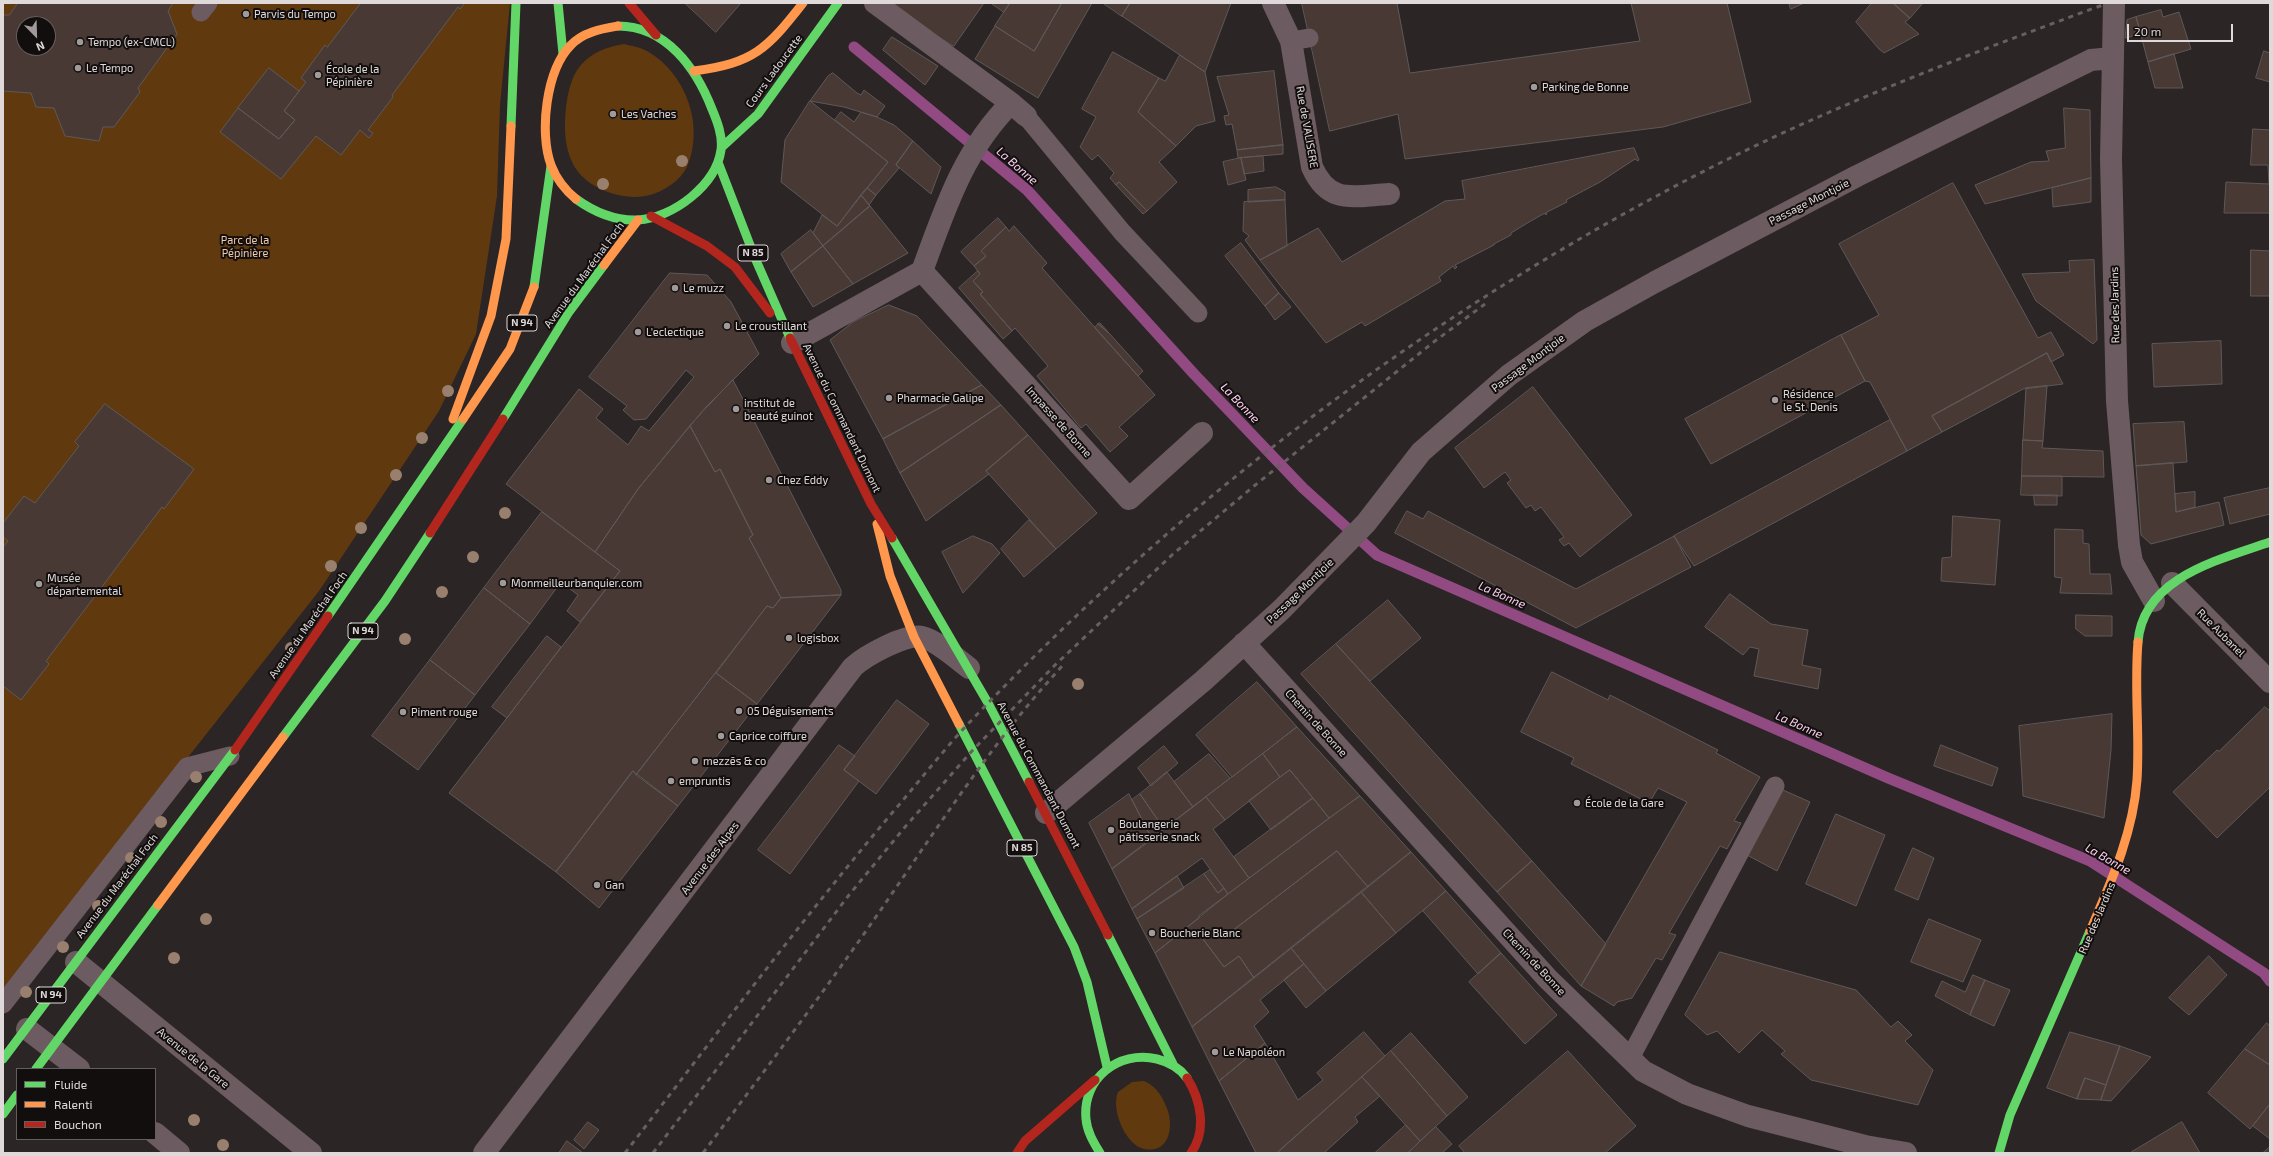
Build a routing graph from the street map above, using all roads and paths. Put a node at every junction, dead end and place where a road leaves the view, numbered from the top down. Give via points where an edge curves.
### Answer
1 (516, 3) edge
2 (558, 3) edge
3 (629, 3) edge
4 (803, 3) edge
5 (838, 3) edge
6 (875, 3) edge
7 (1273, 3) edge
8 (2114, 3) edge
9 (660, 39) junction
10 (563, 54) junction
11 (2112, 58) junction
12 (694, 71) junction
13 (1013, 111) junction
14 (722, 146) junction
15 (718, 162) junction
16 (551, 166) junction
17 (1388, 194) dead end
18 (651, 216) junction
19 (638, 220) junction
20 (922, 271) junction
21 (1198, 313) dead end
22 (792, 343) junction
23 (1202, 433) dead end
24 (437, 459) junction
25 (871, 504) junction
26 (2270, 542) edge
27 (2172, 583) junction
28 (2154, 601) junction
29 (914, 637) junction
30 (1244, 644) junction
31 (969, 668) junction
32 (2270, 682) edge
33 (230, 756) junction
34 (1775, 786) dead end
35 (1046, 813) junction
36 (76, 962) junction
37 (100, 982) junction
38 (3, 1004) edge
39 (27, 1029) junction
40 (52, 1047) junction
41 (1630, 1058) junction
42 (3, 1059) edge
43 (1173, 1064) junction
44 (1107, 1067) junction
45 (37, 1068) edge
46 (77, 1068) edge
47 (1095, 1080) junction
48 (16, 1096) edge
49 (3, 1114) edge
50 (156, 1134) edge
51 (1201, 1135) junction
52 (1206, 1147) dead end
53 (179, 1153) edge
54 (311, 1153) edge
55 (484, 1153) edge
56 (1017, 1153) edge
57 (1100, 1153) edge
58 (1191, 1153) edge
59 (1906, 1153) edge
60 (1999, 1153) edge

1 - 24 main road via 504,252 491,316
2 - 10 main road
3 - 9 main road
4 - 12 main road, Cours Ladoucette via 761,53 740,63
5 - 14 main road, Cours Ladoucette via 758,114
6 - 13 street
7 - 17 street, Rue de VALISERE via 1300,40 1312,167 1318,181 1329,191 1343,196
8 - 11 street, Rue des Jardins
9 - 10 main road via 636,27 618,26 599,29 578,39
9 - 12 main road
10 - 16 main road via 554,72 549,92 546,144
11 - 28 street, Rue des Jardins via 2111,159 2117,401 2131,556 2140,579
11 - 30 street, Passage Montjoie via 2090,60 1871,169 1655,282 1585,322 1509,375 1421,452 1366,523
12 - 14 main road via 715,117
13 - 20 street via 982,136 954,185
13 - 21 lane
14 - 15 main road
15 - 18 main road via 711,178 702,189 670,210
15 - 22 main road, Avenue du Commandant Dumont / N 85 via 754,258
16 - 19 main road via 576,200 612,217
16 - 24 main road, Avenue du Maréchal Foch / N 94 via 536,282 524,318 510,349
18 - 19 main road
18 - 22 main road, Avenue du Commandant Dumont / N 85 via 707,246 735,267
19 - 37 main road, Avenue du Maréchal Foch / N 94 via 569,312 466,480 385,601
20 - 22 street
20 - 23 street, Impasse de Bonne via 1129,499
22 - 25 main road, Avenue du Commandant Dumont / N 85
24 - 33 main road, Avenue du Maréchal Foch / N 94
25 - 29 main road, Avenue du Commandant Dumont / N 85 via 890,576
25 - 31 main road, Avenue du Commandant Dumont / N 85
26 - 27 main road, Rue des Jardins via 2206,565
27 - 28 main road, Rue des Jardins
27 - 32 street, Rue Aubanel
28 - 60 main road, Rue des Jardins via 2139,629 2137,780 2120,862 2010,1115
29 - 31 street via 922,636 930,640
29 - 44 main road, Avenue du Commandant Dumont / N 85 via 1074,947 1087,982
29 - 55 street, Avenue des Alpes via 866,656 853,667
30 - 35 street, Passage Montjoie via 1203,682
30 - 41 street, Chemin de Bonne via 1548,979
31 - 35 main road, Avenue du Commandant Dumont / N 85
33 - 36 main road, Avenue du Maréchal Foch / N 94
33 - 38 lane via 187,767
34 - 41 lane
35 - 43 main road, Avenue du Commandant Dumont / N 85
36 - 37 street, Avenue de la Gare
36 - 39 main road, Avenue du Maréchal Foch / N 94
37 - 40 main road, Avenue du Maréchal Foch / N 94
37 - 54 street, Avenue de la Gare
39 - 40 street
39 - 42 main road, Avenue du Maréchal Foch / N 94
40 - 45 main road, Avenue du Maréchal Foch / N 94
40 - 46 street
41 - 59 street, Chemin de Bonne via 1643,1071 1687,1094 1748,1116 1865,1146
43 - 44 main road via 1152,1056 1136,1056
43 - 51 main road via 1184,1074 1194,1091 1200,1113
44 - 47 main road
47 - 56 main road via 1025,1141
47 - 57 main road via 1086,1114 1089,1132
48 - 49 main road
50 - 53 street
51 - 52 main road
51 - 58 main road

